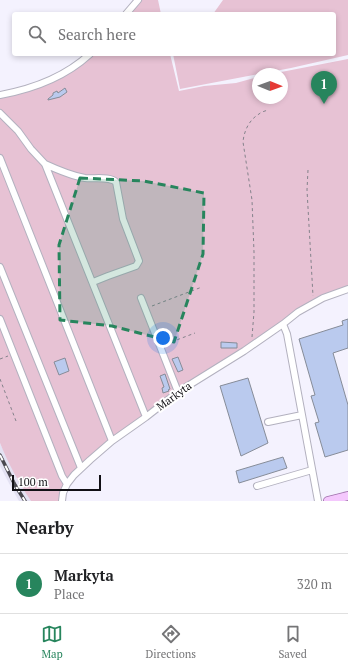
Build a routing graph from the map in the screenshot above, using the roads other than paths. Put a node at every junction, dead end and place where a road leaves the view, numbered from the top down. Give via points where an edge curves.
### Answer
1 (138, 0) edge
2 (128, 12) edge
3 (88, 56) edge
4 (0, 95) edge
5 (0, 113) edge
6 (0, 158) edge
7 (45, 164) junction
8 (0, 267) edge
9 (93, 282) junction
10 (348, 289) edge
11 (141, 298) dead end
12 (0, 319) edge
13 (283, 324) junction
14 (178, 392) junction
15 (302, 415) junction
16 (146, 417) junction
17 (268, 422) dead end
18 (112, 441) junction
19 (81, 468) junction
20 (312, 470) junction
21 (67, 484) junction
22 (257, 486) dead end
23 (348, 496) edge
24 (62, 501) edge
25 (318, 501) edge
26 (328, 501) edge

1 - 2 street
3 - 4 street via 72,69 52,79
5 - 7 street
6 - 18 street
7 - 9 street
7 - 9 street via 84,178 111,178 118,185 123,219 139,262 136,266
8 - 19 street
9 - 16 street
10 - 13 street, Markyta via 313,303
11 - 14 street
12 - 21 street
13 - 14 street, Markyta
13 - 15 street
14 - 16 street, Markyta
15 - 17 street
15 - 20 street
16 - 18 street, Markyta
18 - 19 street, Markyta
19 - 21 street, Markyta
20 - 22 street
20 - 25 street
21 - 24 street, Markyta
23 - 26 main road

